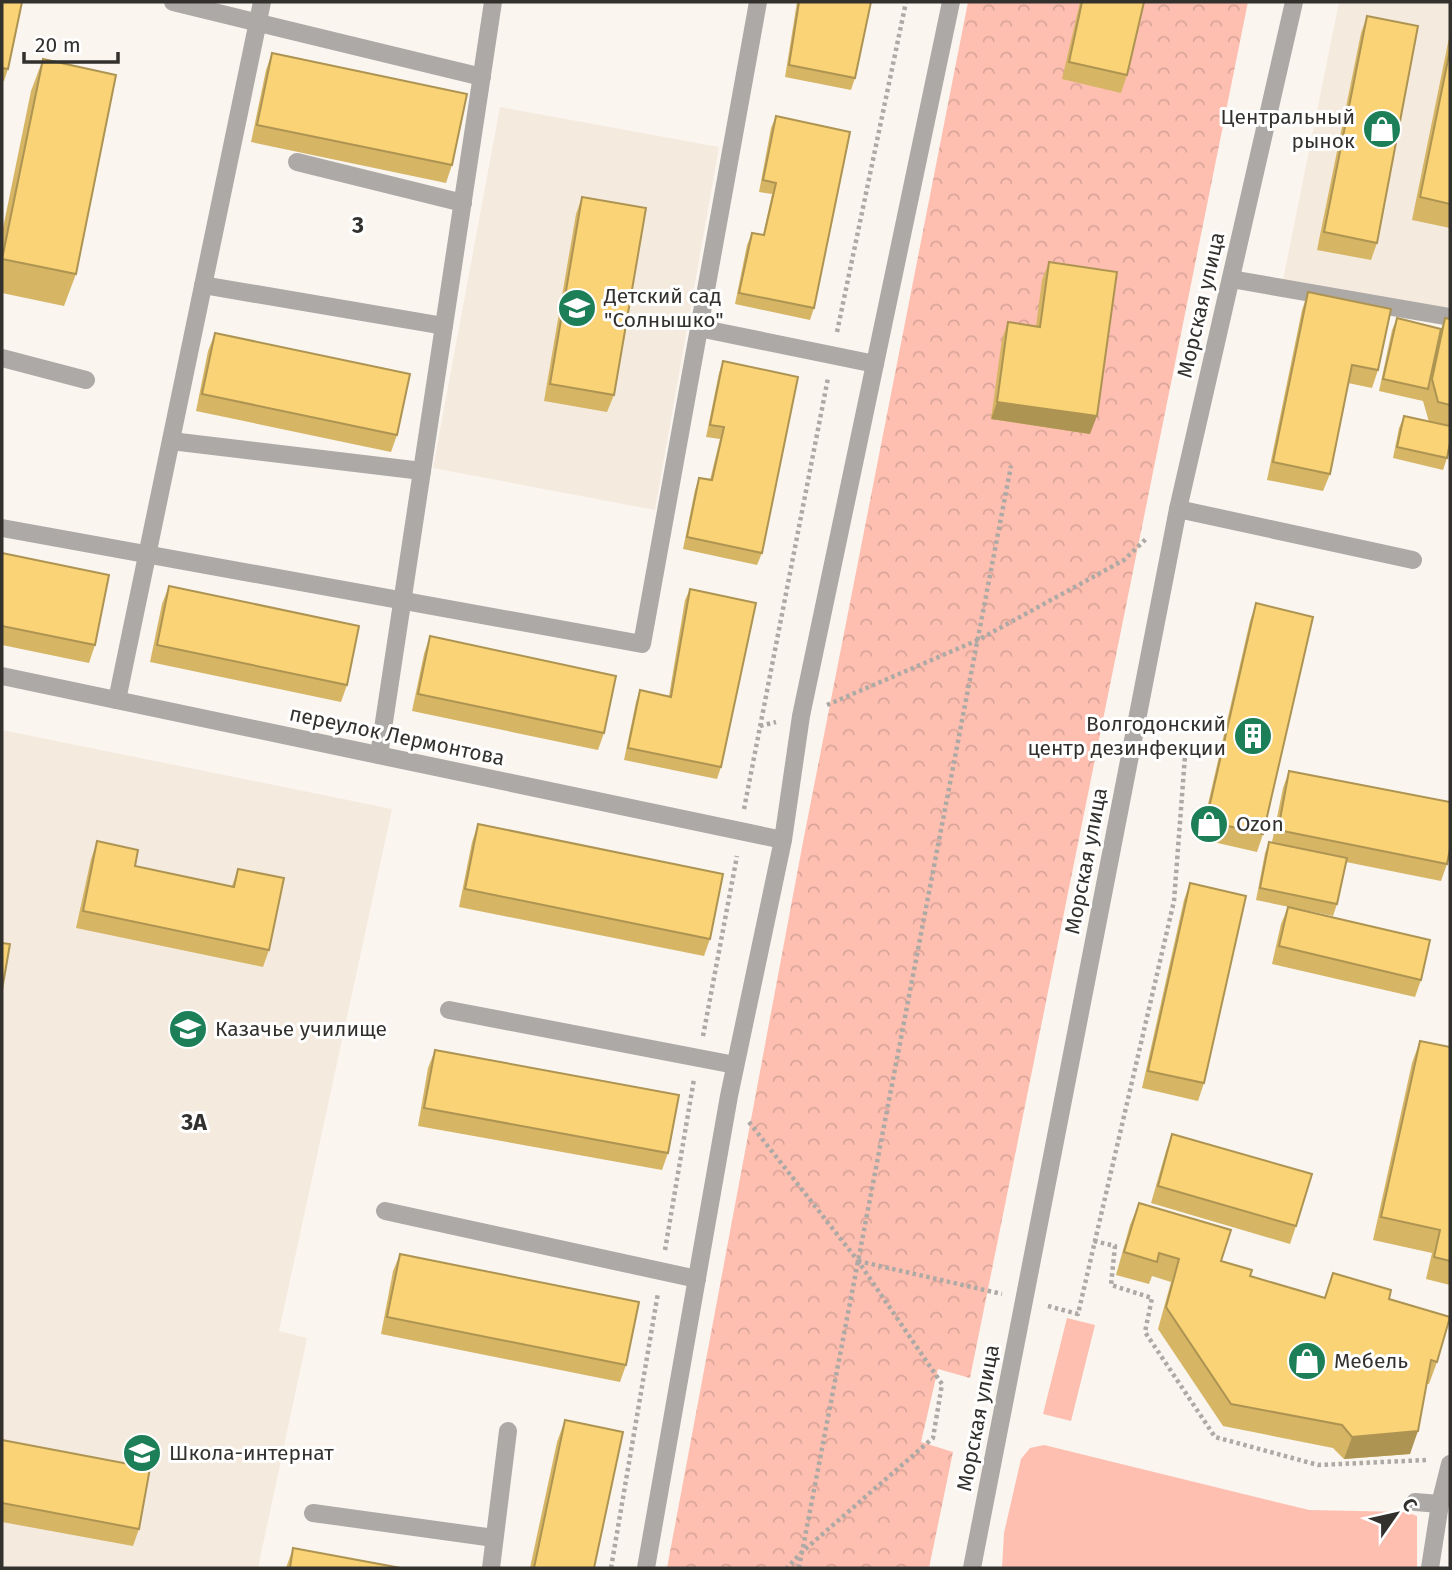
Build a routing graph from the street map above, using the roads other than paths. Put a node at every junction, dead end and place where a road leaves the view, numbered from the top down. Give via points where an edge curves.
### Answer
1 (173, 2) edge
2 (262, 2) edge
3 (493, 2) edge
4 (758, 2) edge
5 (951, 2) edge
6 (1294, 2) edge
7 (258, 22) junction
8 (482, 78) junction
9 (297, 162) dead end
10 (463, 202) junction
11 (1231, 279) junction
12 (203, 285) junction
13 (1450, 317) edge
14 (444, 326) junction
15 (699, 328) junction
16 (2, 358) edge
17 (875, 364) junction
18 (86, 380) dead end
19 (171, 441) junction
20 (422, 471) junction
21 (1178, 509) junction
22 (2, 528) edge
23 (147, 554) junction
24 (1413, 559) dead end
25 (402, 601) junction
26 (2, 676) edge
27 (117, 700) junction
28 (379, 755) junction
29 (783, 840) junction
30 (449, 1010) dead end
31 (735, 1065) junction
32 (385, 1210) dead end
33 (697, 1279) junction
34 (508, 1431) dead end
35 (1450, 1464) edge
36 (1415, 1502) dead end
37 (1440, 1504) junction
38 (313, 1513) dead end
39 (494, 1538) junction
40 (491, 1568) edge
41 (646, 1568) edge
42 (972, 1568) edge
43 (1430, 1568) edge

1 - 7 street
2 - 7 street
3 - 8 street
4 - 15 street
5 - 17 street
6 - 11 street, Морская улица
7 - 8 street
7 - 12 street
8 - 10 street
9 - 10 street
10 - 14 street
11 - 13 street
11 - 21 street, Морская улица
12 - 14 street
12 - 19 street
14 - 20 street
15 - 17 street
15 - 25 street via 642,644
16 - 18 street
17 - 29 street via 801,716
19 - 20 street
19 - 23 street
20 - 25 street
21 - 24 street
21 - 42 street, Морская улица
22 - 23 street
23 - 25 street
23 - 27 street
25 - 28 street
26 - 27 street, переулок Лермонтова
27 - 28 street, переулок Лермонтова
28 - 29 street, переулок Лермонтова
29 - 31 street
30 - 31 street
31 - 33 street
32 - 33 street
33 - 41 street
34 - 39 street
35 - 37 street
36 - 37 street
37 - 43 street
38 - 39 street
39 - 40 street

